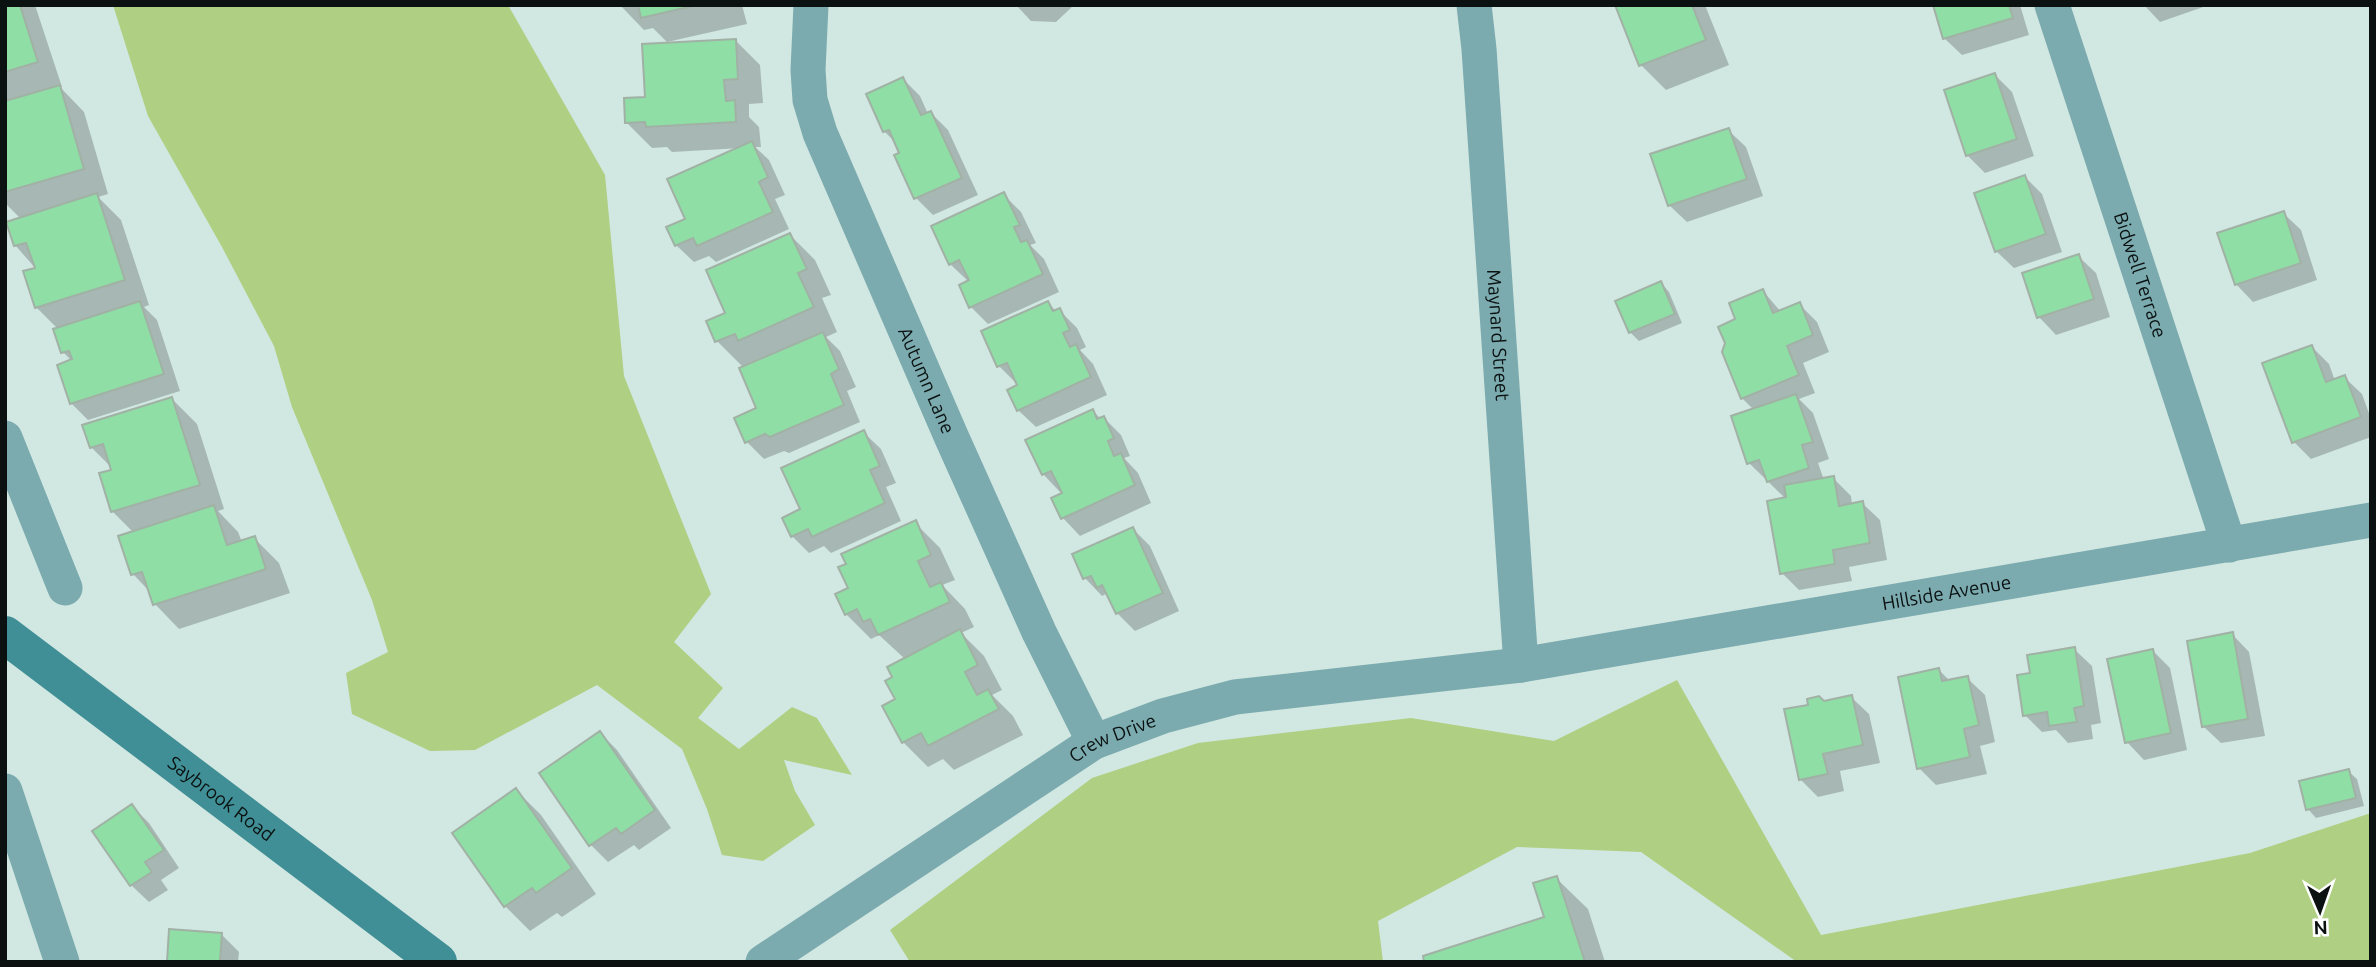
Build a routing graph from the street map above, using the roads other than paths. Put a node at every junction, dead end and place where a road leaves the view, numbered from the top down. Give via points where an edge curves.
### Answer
1 (811, 5) edge
2 (1474, 5) edge
3 (2052, 5) edge
4 (5, 438) edge
5 (2371, 520) edge
6 (2229, 545) junction
7 (65, 588) dead end
8 (5, 635) edge
9 (1521, 665) junction
10 (1094, 742) junction
11 (5, 791) edge
12 (62, 962) edge
13 (438, 962) edge
14 (763, 962) edge

1 - 10 street, Autumn Lane via 810,100 820,133 1039,632
2 - 9 street, Maynard Street
3 - 6 street, Bidwell Terrace
4 - 7 street
5 - 6 street, Hillside Avenue
6 - 9 street, Hillside Avenue
8 - 13 main road, Saybrook Road
9 - 10 street, Crew Drive via 1235,696
10 - 14 street, Crew Drive
11 - 12 street

